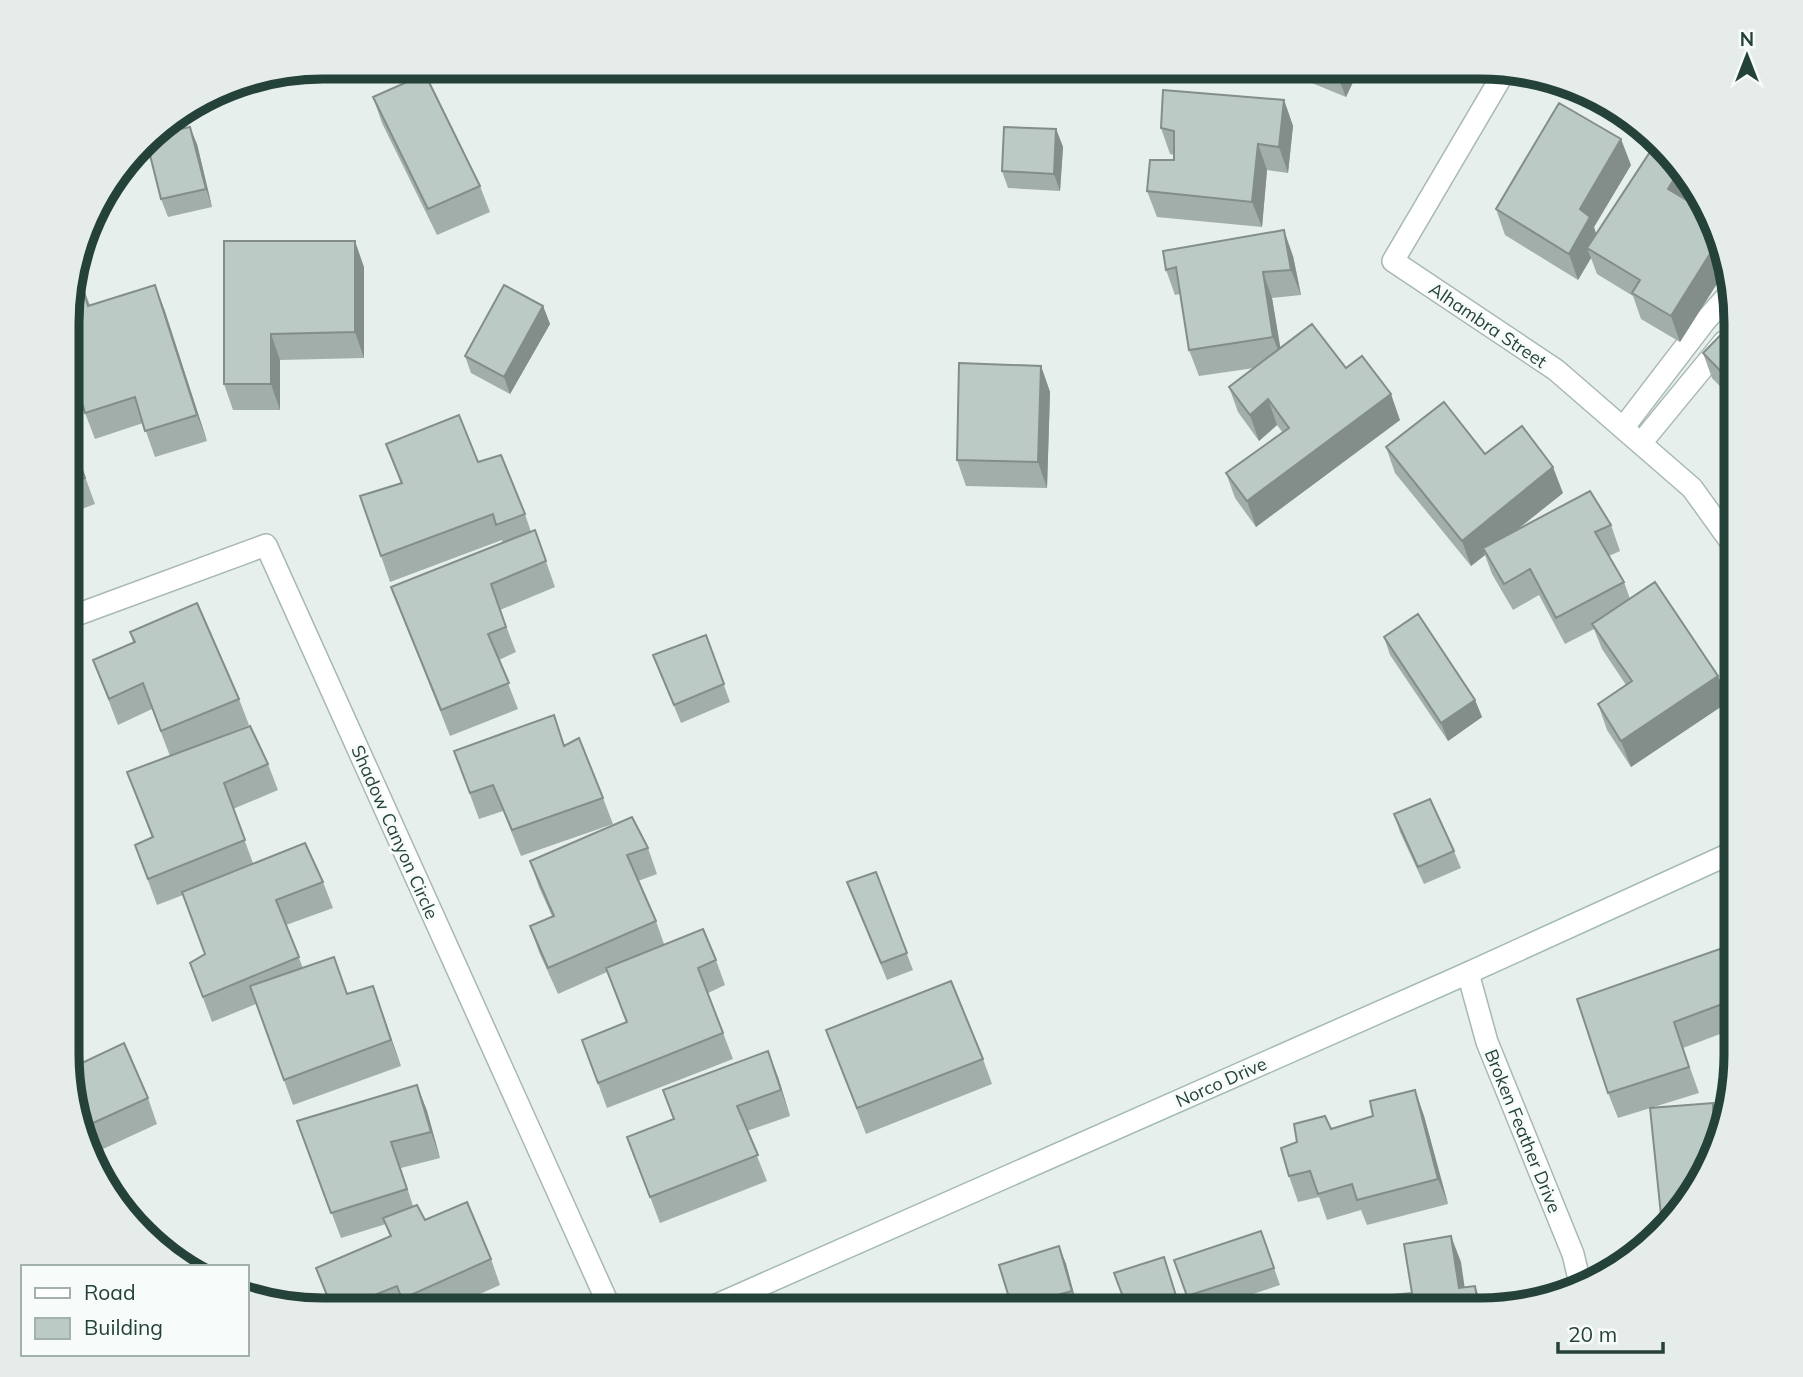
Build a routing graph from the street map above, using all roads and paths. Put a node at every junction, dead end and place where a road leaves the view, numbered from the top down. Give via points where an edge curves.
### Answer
1 (1500, 79) edge
2 (1723, 301) edge
3 (1724, 344) edge
4 (1623, 428) junction
5 (1641, 443) junction
6 (1724, 532) edge
7 (79, 614) edge
8 (1724, 856) edge
9 (1468, 973) junction
10 (1579, 1278) edge
11 (606, 1298) edge
12 (732, 1298) edge

1 - 4 street, Alhambra Street via 1393,261 1556,370
2 - 4 street
3 - 5 street
4 - 5 street, Alhambra Street
5 - 6 street, Alhambra Street via 1692,488
7 - 11 street, Shadow Canyon Circle via 266,545
8 - 9 street, Norco Drive
9 - 10 street, Broken Feather Drive via 1487,1042
9 - 12 street, Norco Drive

